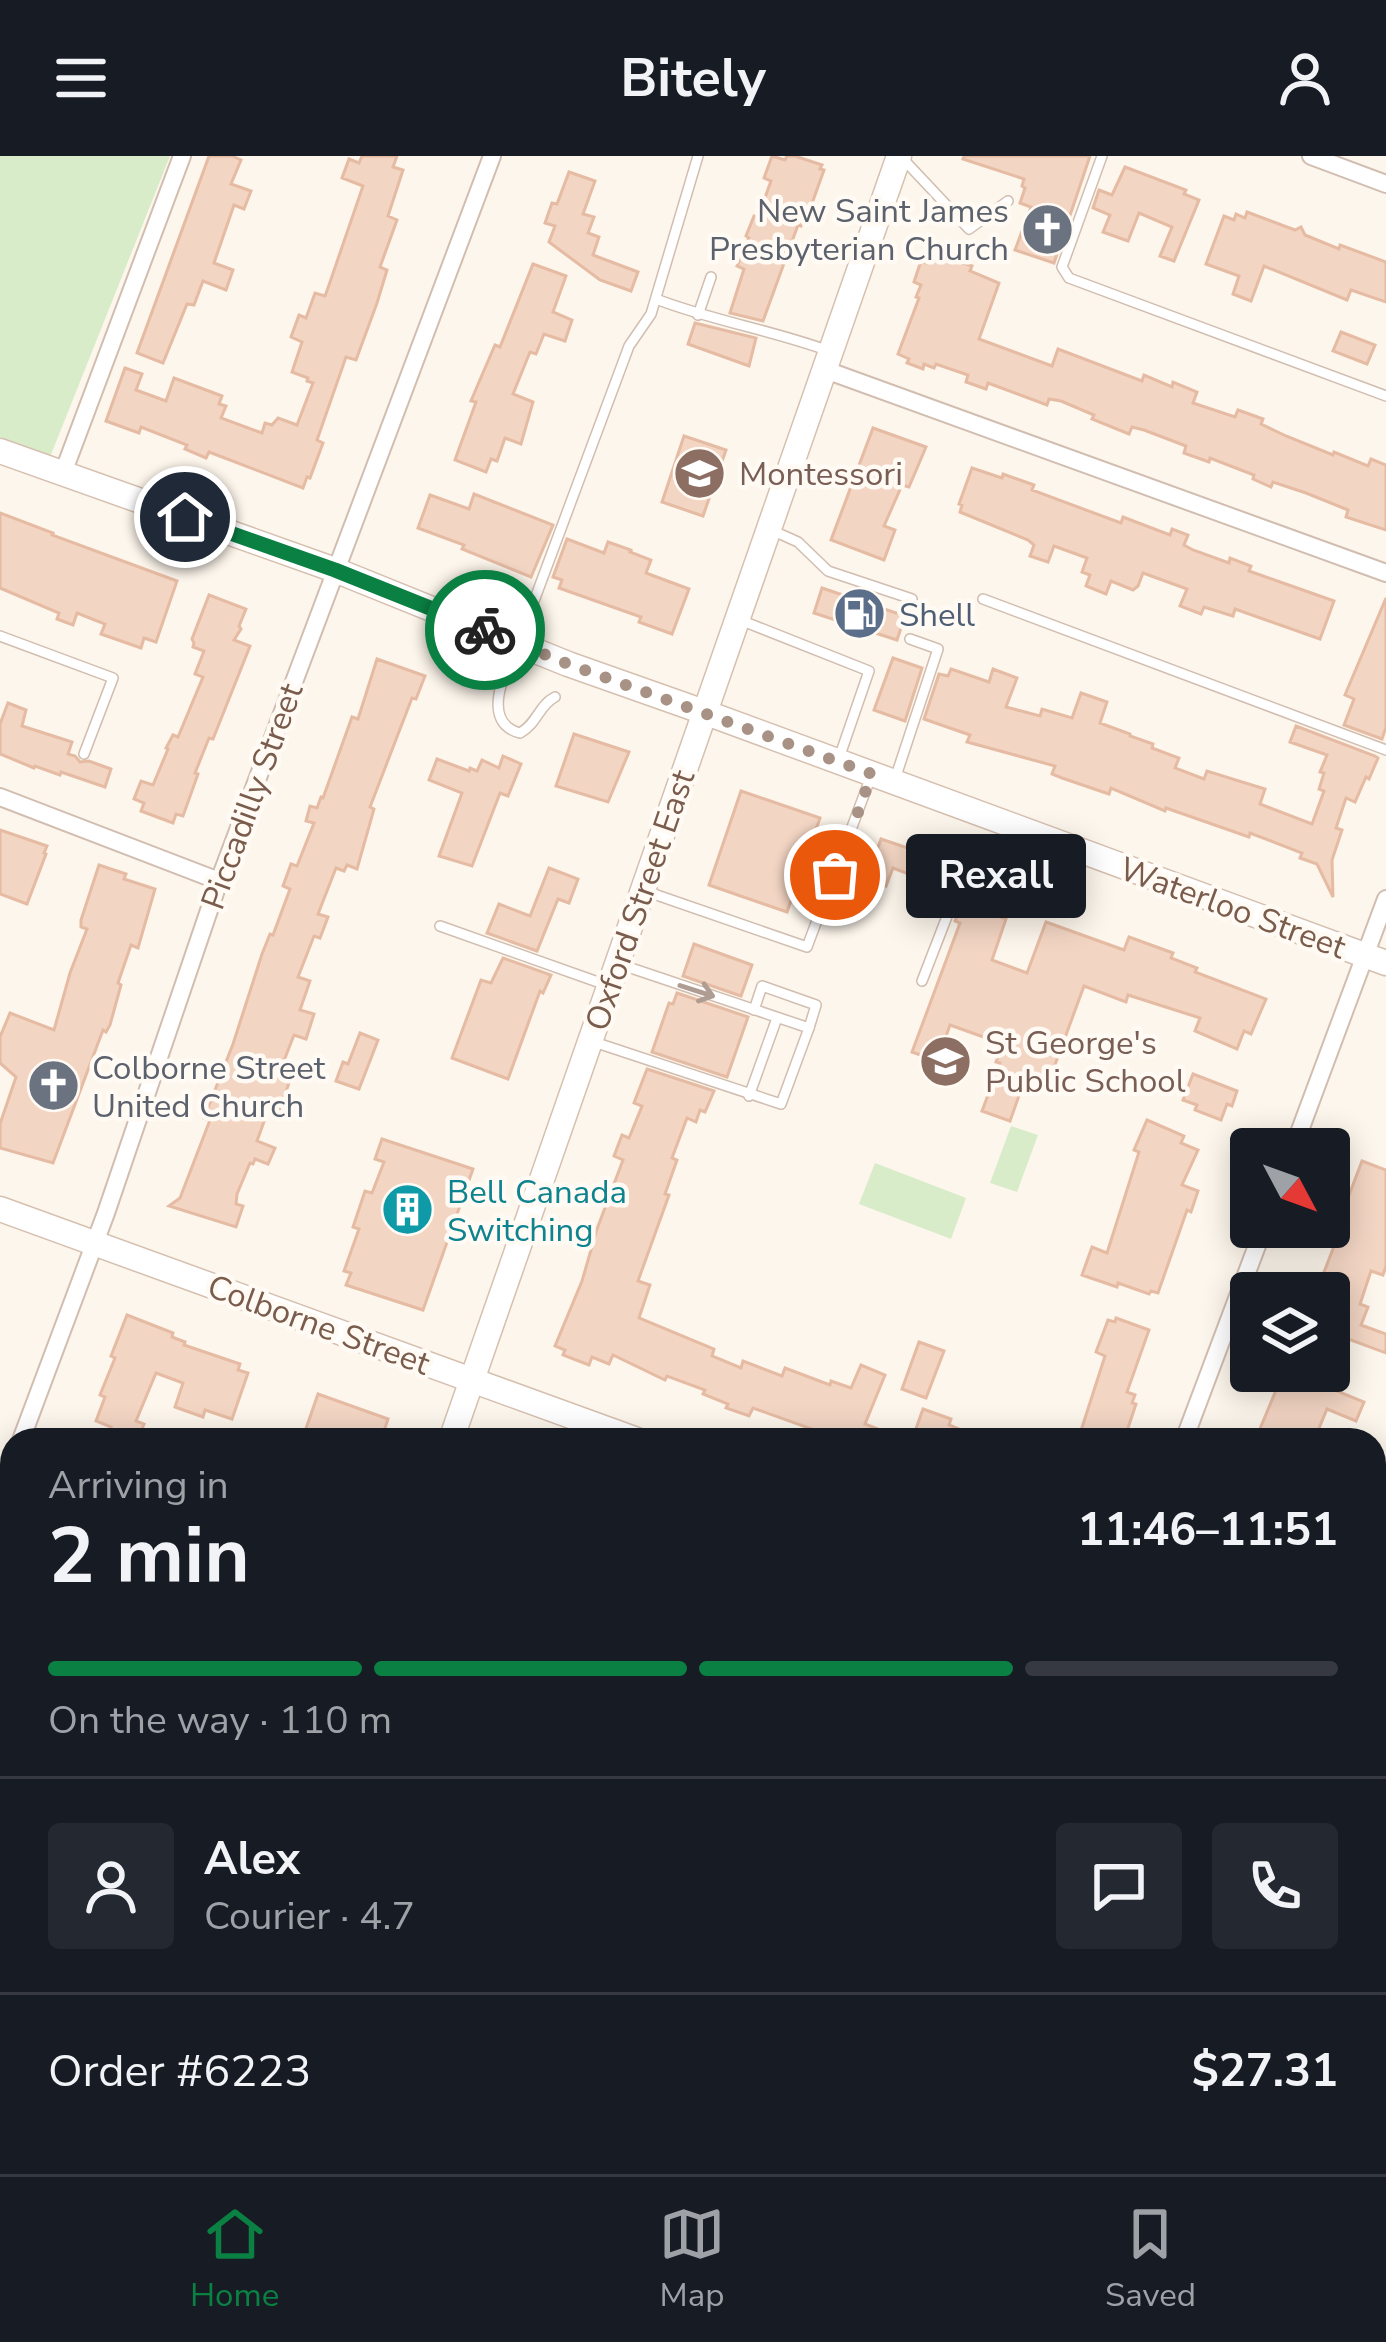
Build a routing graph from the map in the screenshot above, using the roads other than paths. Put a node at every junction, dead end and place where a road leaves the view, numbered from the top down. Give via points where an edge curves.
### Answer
1 (182, 156) edge
2 (492, 156) edge
3 (698, 156) edge
4 (900, 156) edge
5 (1102, 156) edge
6 (1311, 156) edge
7 (1386, 184) edge
8 (1008, 201) dead end
9 (711, 278) dead end
10 (656, 299) junction
11 (698, 315) junction
12 (826, 360) junction
13 (1386, 396) edge
14 (0, 451) edge
15 (63, 473) junction
16 (767, 529) junction
17 (335, 570) junction
18 (1386, 573) edge
19 (912, 599) dead end
20 (982, 599) dead end
21 (736, 619) junction
22 (0, 636) edge
23 (910, 639) dead end
24 (518, 644) junction
25 (555, 698) dead end
26 (704, 712) junction
27 (1386, 750) edge
28 (83, 754) dead end
29 (838, 761) junction
30 (883, 778) junction
31 (0, 797) edge
32 (971, 874) dead end
33 (219, 881) junction
34 (643, 890) junction
35 (1386, 899) edge
36 (440, 926) dead end
37 (1376, 960) edge
38 (613, 975) junction
39 (922, 981) dead end
40 (754, 1010) junction
41 (777, 1018) junction
42 (809, 1028) junction
43 (590, 1041) junction
44 (749, 1096) junction
45 (1302, 1128) edge
46 (0, 1209) edge
47 (94, 1243) junction
48 (1256, 1248) edge
49 (472, 1381) junction
50 (25, 1428) edge
51 (455, 1428) edge
52 (603, 1428) edge
53 (1189, 1428) edge

1 - 15 street
2 - 17 street, Piccadilly Street
3 - 10 lane
4 - 8 lane via 969,229
4 - 12 street, Oxford Street East
5 - 13 lane via 1062,268 1069,278
6 - 7 street
9 - 11 lane
10 - 11 lane
10 - 24 lane via 629,346
11 - 12 lane via 792,337
12 - 16 street, Oxford Street East
12 - 18 street
14 - 15 street, Waterloo Street
15 - 17 street, Waterloo Street
16 - 19 lane via 798,542 828,571
16 - 21 street, Oxford Street East
17 - 24 street, Waterloo Street
17 - 33 street, Piccadilly Street
20 - 27 lane
21 - 26 street, Oxford Street East
21 - 29 lane via 869,671
22 - 28 lane via 113,677
23 - 30 lane via 938,650
24 - 25 lane via 500,688 501,721 520,733
24 - 26 street, Waterloo Street
26 - 29 street, Waterloo Street
26 - 34 street, Oxford Street East
29 - 30 street, Waterloo Street
30 - 34 lane via 808,947
30 - 37 street, Waterloo Street
31 - 33 street
32 - 39 lane
33 - 47 street, Piccadilly Street
34 - 38 street, Oxford Street East
35 - 37 street
36 - 38 lane
37 - 45 street
38 -> 40 lane
38 - 43 street, Oxford Street East
40 - 41 lane
40 - 42 lane via 762,986 817,1006
41 - 42 lane
41 - 44 lane
42 - 44 lane via 781,1104
43 - 44 lane
43 - 49 street, Oxford Street East
46 - 47 street, Colborne Street
47 - 49 street, Colborne Street
47 - 50 street, Piccadilly Street
48 - 53 street
49 - 51 street, Oxford Street East
49 - 52 street, Colborne Street

